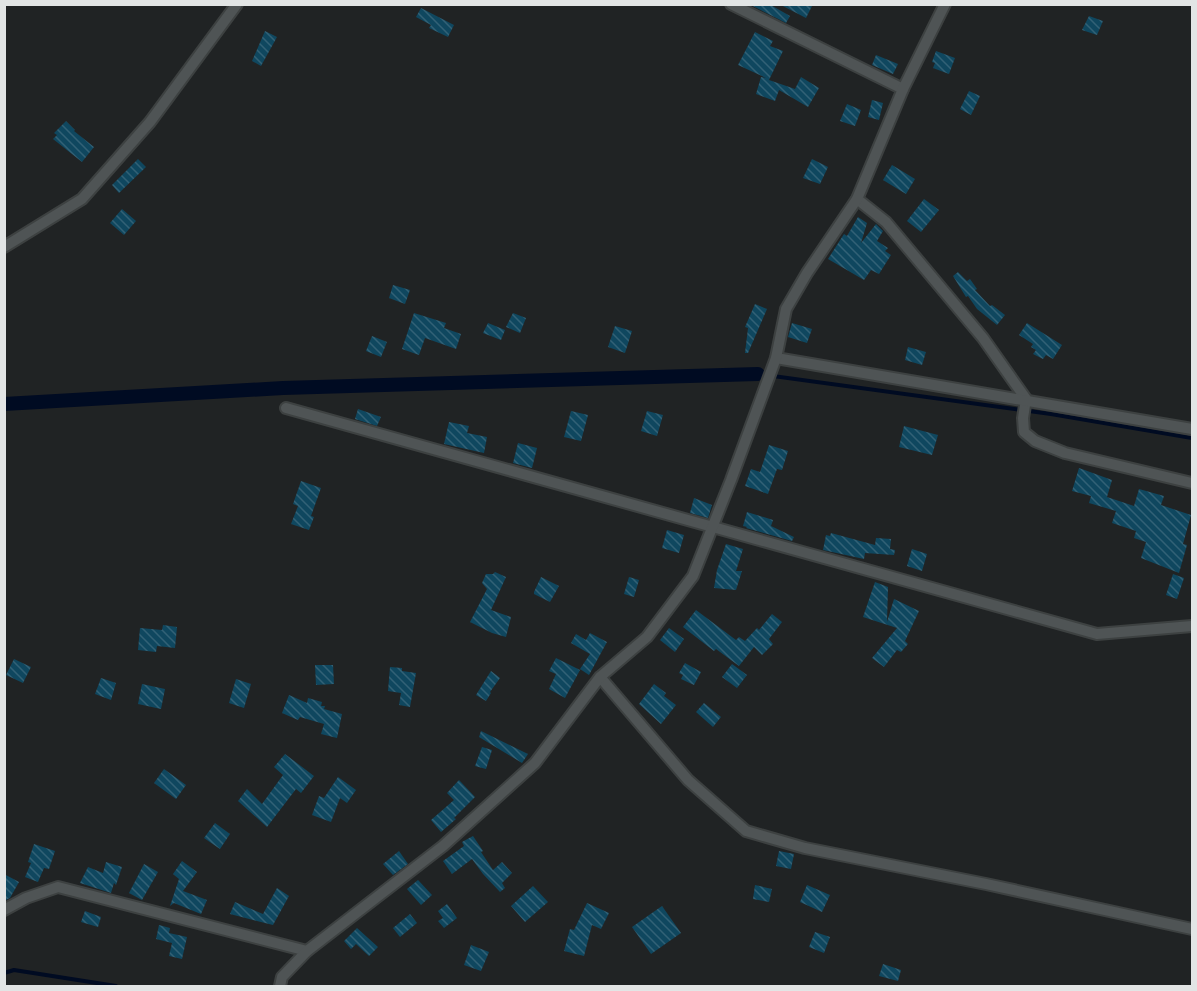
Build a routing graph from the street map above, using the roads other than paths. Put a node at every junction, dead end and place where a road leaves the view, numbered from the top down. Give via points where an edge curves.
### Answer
1 (237, 4) edge
2 (731, 4) edge
3 (945, 4) edge
4 (903, 89) junction
5 (857, 199) junction
6 (4, 247) edge
7 (776, 358) junction
8 (1025, 407) junction
9 (286, 408) dead end
10 (1192, 429) edge
11 (1192, 483) edge
12 (713, 528) junction
13 (1192, 627) edge
14 (600, 677) junction
15 (4, 910) edge
16 (1192, 929) edge
17 (307, 951) junction
18 (281, 982) edge

1 - 6 street via 150,122 82,199
2 - 4 street
3 - 4 street
4 - 5 street
5 - 7 street via 786,309
5 - 8 street via 886,222 983,338
7 - 8 street
7 - 12 street
8 - 10 street
8 - 11 street via 1024,432 1035,441 1065,453
9 - 12 street
12 - 13 street via 1097,634
12 - 14 street via 693,576 647,637
14 - 16 street via 688,780 746,831 805,848
14 - 17 street via 535,763 443,846
15 - 17 street via 58,887
17 - 18 street

